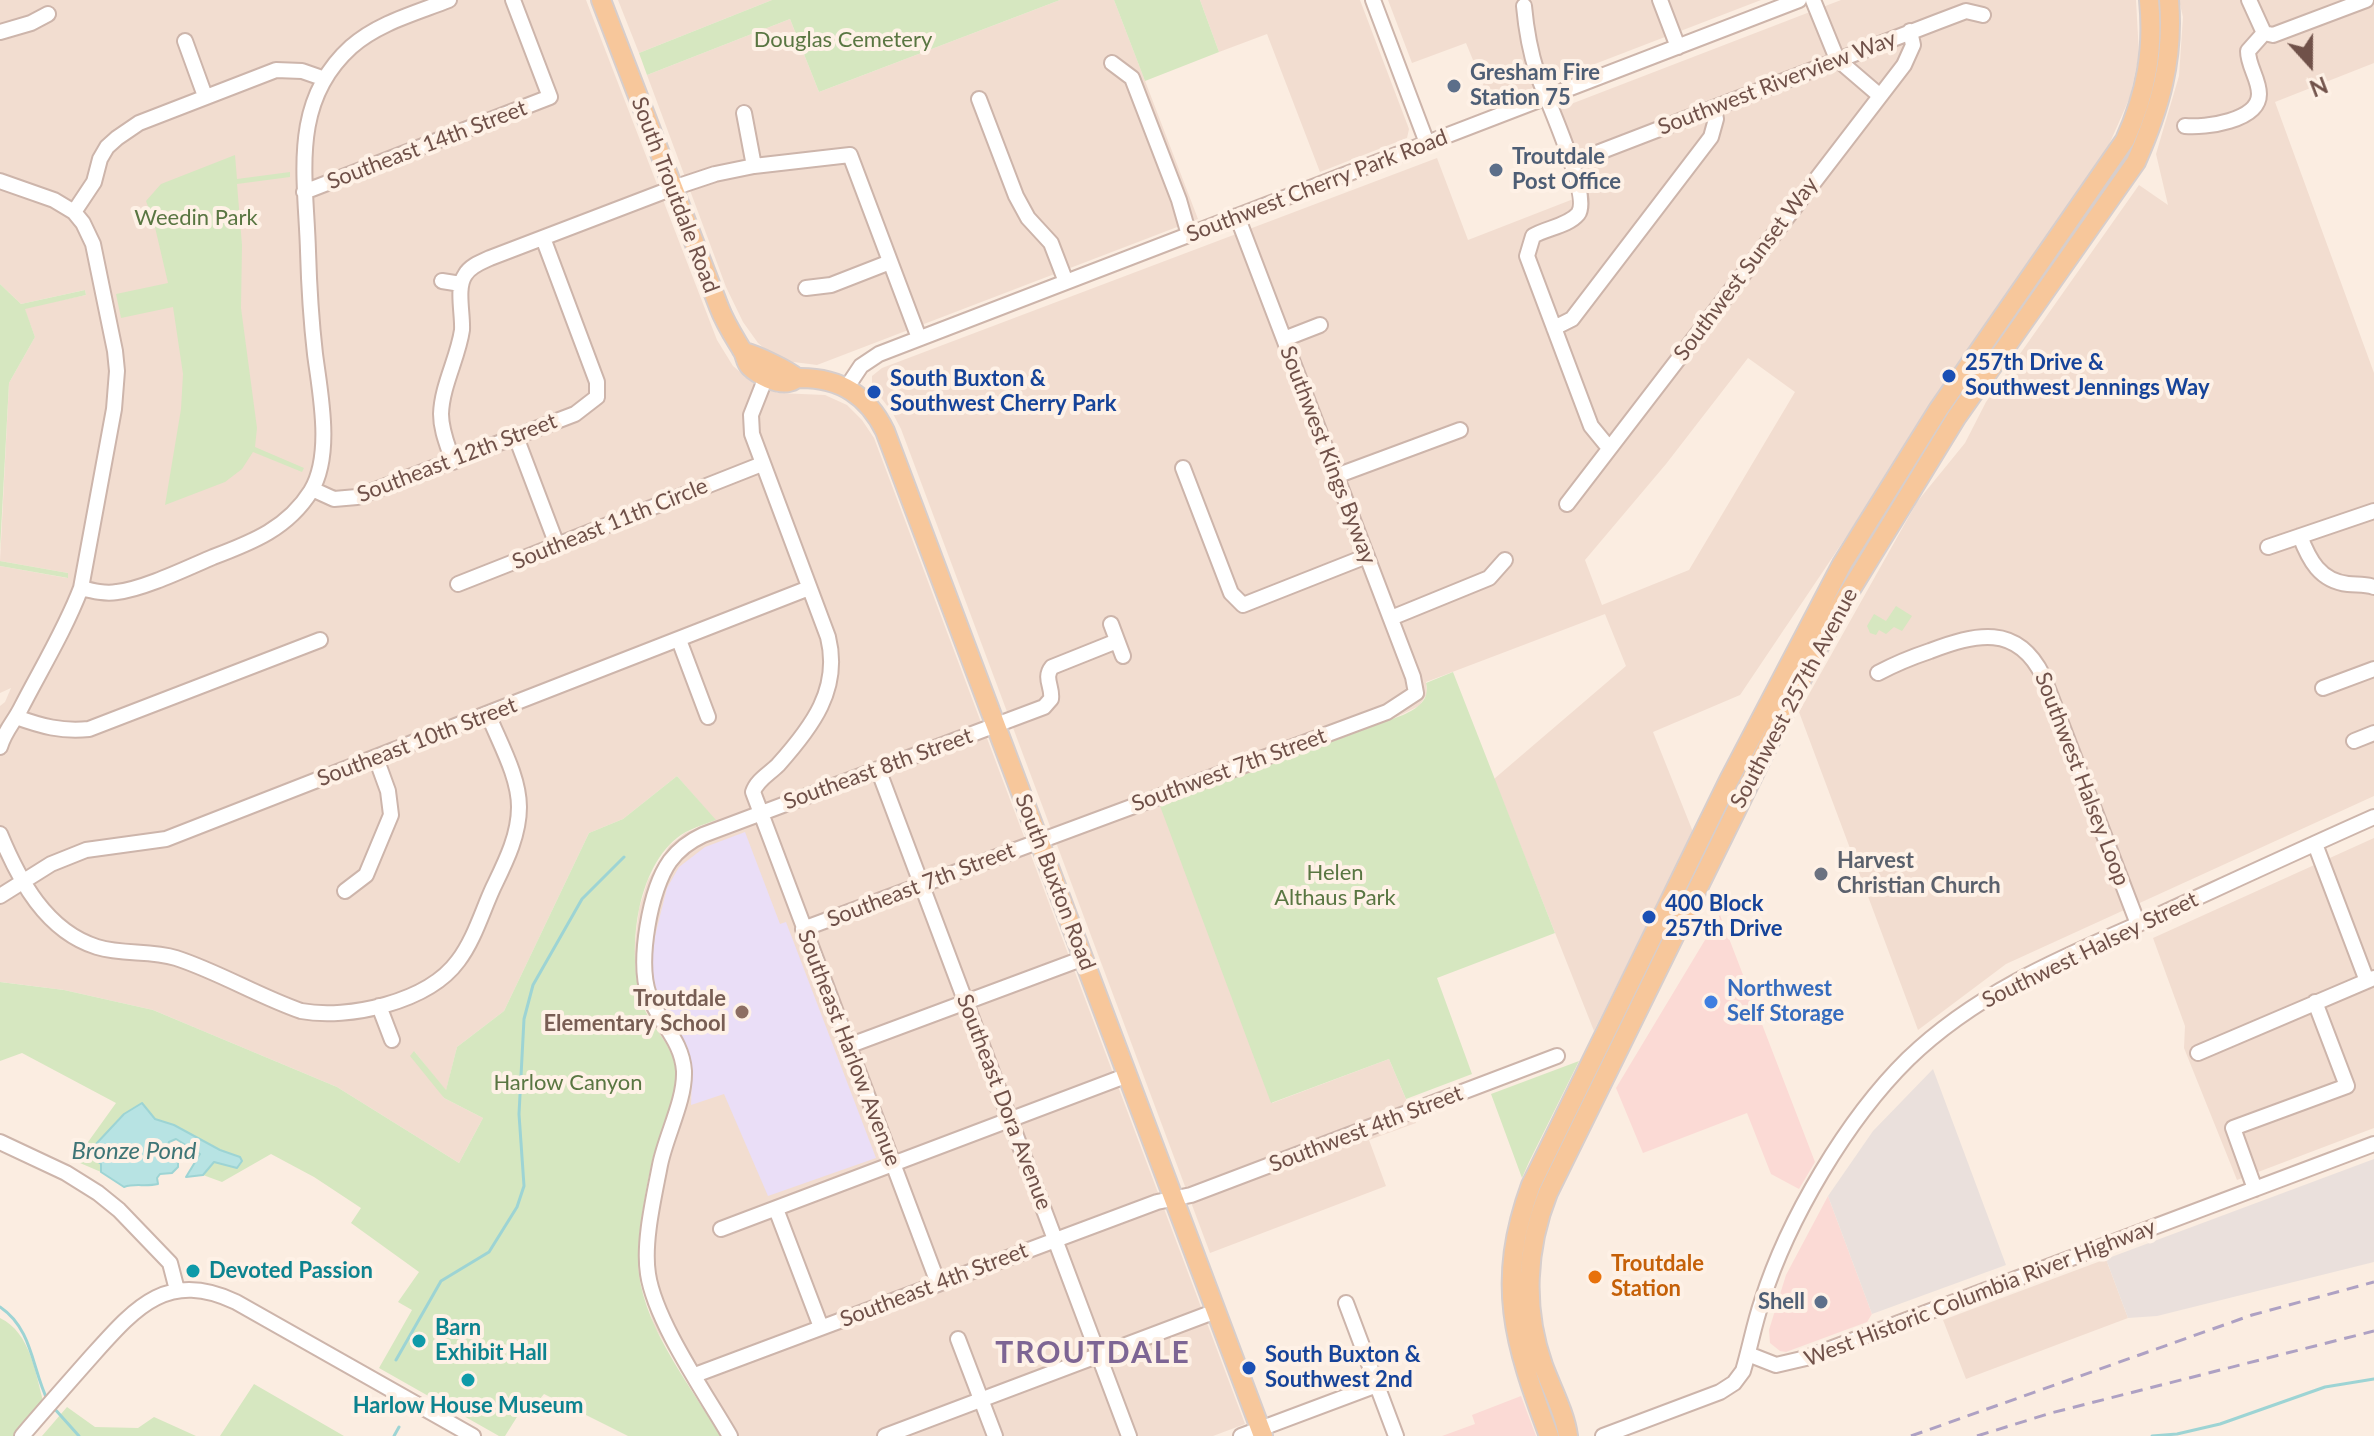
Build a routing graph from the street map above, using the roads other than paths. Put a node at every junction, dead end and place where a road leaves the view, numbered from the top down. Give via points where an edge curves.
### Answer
1 (449, 0) edge
2 (513, 0) edge
3 (601, 0) edge
4 (1373, 0) edge
5 (1660, 0) edge
6 (1799, 0) edge
7 (1813, 0) edge
8 (2149, 0) edge
9 (2169, 0) edge
10 (2249, 0) edge
11 (2366, 0) edge
12 (1524, 6) dead end
13 (48, 14) dead end
14 (1983, 15) dead end
15 (1910, 31) junction
16 (0, 32) edge
17 (2264, 33) junction
18 (185, 41) dead end
19 (1678, 47) junction
20 (1837, 59) junction
21 (1112, 63) dead end
22 (325, 79) junction
23 (1879, 95) junction
24 (205, 96) junction
25 (1546, 98) junction
26 (979, 99) dead end
27 (1714, 109) junction
28 (744, 113) dead end
29 (2185, 126) dead end
30 (1427, 143) junction
31 (1571, 163) junction
32 (754, 166) junction
33 (0, 181) edge
34 (673, 188) junction
35 (304, 192) junction
36 (74, 212) junction
37 (1237, 216) junction
38 (1189, 235) junction
39 (543, 238) junction
40 (890, 262) junction
41 (442, 281) dead end
42 (1066, 282) junction
43 (461, 284) junction
44 (806, 288) dead end
45 (1320, 325) dead end
46 (1554, 328) junction
47 (919, 338) junction
48 (1284, 339) junction
49 (744, 352) junction
50 (766, 377) junction
51 (797, 378) junction
52 (847, 387) junction
53 (1460, 430) dead end
54 (516, 437) junction
55 (1609, 448) junction
56 (453, 462) junction
57 (762, 464) junction
58 (1183, 468) dead end
59 (1336, 476) junction
60 (312, 489) junction
61 (1567, 504) dead end
62 (2374, 511) edge
63 (2300, 536) junction
64 (557, 545) junction
65 (2268, 547) dead end
66 (1367, 556) junction
67 (1505, 560) dead end
68 (458, 584) dead end
69 (2374, 587) edge
70 (81, 588) junction
71 (809, 588) junction
72 (1243, 605) junction
73 (1391, 618) junction
74 (1240, 620) dead end
75 (1111, 624) dead end
76 (320, 640) dead end
77 (679, 640) junction
78 (1117, 641) junction
79 (1123, 656) dead end
80 (2374, 669) edge
81 (1878, 673) dead end
82 (2323, 688) dead end
83 (1416, 693) joint
84 (488, 714) junction
85 (16, 717) junction
86 (708, 717) dead end
87 (996, 725) junction
88 (2374, 733) edge
89 (2354, 741) dead end
90 (0, 747) edge
91 (376, 758) junction
92 (878, 769) junction
93 (760, 813) junction
94 (2374, 817) edge
95 (0, 834) edge
96 (1039, 840) junction
97 (2315, 844) junction
98 (23, 882) junction
99 (922, 885) junction
100 (345, 891) dead end
101 (0, 896) edge
102 (2138, 924) junction
103 (803, 929) junction
104 (1084, 958) junction
105 (2370, 980) edge
106 (966, 1002) junction
107 (2315, 1002) junction
108 (379, 1006) junction
109 (392, 1040) dead end
110 (848, 1046) junction
111 (2198, 1053) dead end
112 (1557, 1056) dead end
113 (1128, 1075) junction
114 (1011, 1120) junction
115 (0, 1142) edge
116 (2374, 1144) edge
117 (892, 1164) junction
118 (2255, 1189) junction
119 (1174, 1198) junction
120 (776, 1209) junction
121 (721, 1229) dead end
122 (1055, 1239) junction
123 (938, 1283) junction
124 (177, 1290) junction
125 (1346, 1303) dead end
126 (1216, 1311) junction
127 (821, 1327) junction
128 (958, 1339) dead end
129 (1748, 1354) junction
130 (1099, 1356) junction
131 (695, 1375) junction
132 (1377, 1385) junction
133 (981, 1399) junction
134 (26, 1432) edge
135 (1262, 1432) edge
136 (473, 1436) edge
137 (730, 1436) edge
138 (885, 1436) edge
139 (995, 1436) edge
140 (1129, 1436) edge
141 (1241, 1436) edge
142 (1396, 1436) edge
143 (1549, 1436) edge
144 (1568, 1436) edge
145 (1603, 1436) edge

1 - 22 street via 364,37
2 - 35 street, Southeast 14th Street via 550,97
3 - 34 main road, South Troutdale Road
4 - 30 street
5 - 19 street
6 - 19 street, Southwest Cherry Park Road
7 - 20 street
8 - 143 main road, Southwest 257th Avenue via 2147,73 2125,140 1938,410 1842,564 1782,674 1531,1185 1514,1240 1512,1320
9 - 144 main road, Southwest 257th Avenue via 2166,77 2136,162 1956,418 1840,607 1548,1193 1534,1242 1530,1300 1541,1358
10 - 17 street
11 - 17 street via 2273,35
12 - 25 street
13 - 16 street
14 - 15 street, Southwest Riverview Way via 1966,11
15 - 20 street, Southwest Riverview Way
15 - 23 street, Southwest Sunset Way via 1911,53
17 - 29 street via 2248,51 2259,90 2251,111 2239,118
18 - 24 street
19 - 25 street, Southwest Cherry Park Road
20 - 23 street
20 - 27 street, Southwest Riverview Way
21 - 38 street via 1132,78
22 - 24 street via 276,70
22 - 35 street via 307,126
23 - 55 street, Southwest Sunset Way
24 - 36 street via 139,123 117,138 100,159 94,182
25 - 30 street, Southwest Cherry Park Road
25 - 31 street
26 - 42 street via 1016,196 1051,243
27 - 31 street, Southwest Riverview Way
27 - 46 street via 1711,137 1572,319
28 - 32 street
30 - 37 street, Southwest Cherry Park Road
31 - 46 street via 1581,194 1580,212 1533,236 1527,250
32 - 34 street
32 - 40 street via 850,155
33 - 36 street
34 - 39 street
34 - 49 main road, South Troutdale Road via 726,325
35 - 60 street via 308,293 323,424
36 - 70 street via 93,244 117,371
37 - 38 street, Southwest Cherry Park Road
37 - 48 street, Southwest Kings Byway
38 - 42 street, Southwest Cherry Park Road
39 - 43 street via 474,266
39 - 54 street, Southeast 12th Street via 602,397 575,414
40 - 44 street via 831,285
40 - 47 street
41 - 43 street
42 - 47 street, Southwest Cherry Park Road
43 - 56 street via 459,343 441,410
45 - 48 street
46 - 55 street via 1591,426
47 - 52 street, Southwest Cherry Park Road via 869,359
48 - 59 street, Southwest Kings Byway
49 - 50 main road, South Troutdale Road via 747,364
49 - 51 main road
50 - 51 main road via 787,383
50 - 57 street via 750,424
51 - 52 main road
52 - 87 main road, South Buxton Road via 872,408 885,431
53 - 59 street
54 - 56 street, Southeast 12th Street
54 - 64 street
55 - 61 street, Southwest Sunset Way
56 - 60 street, Southeast 12th Street via 347,499
57 - 64 street, Southeast 11th Circle
57 - 71 street
58 - 72 street via 1231,593
59 - 66 street, Southwest Kings Byway
60 - 70 street via 277,529 247,544 125,591
62 - 63 street
63 - 65 street
63 - 69 street via 2322,575
64 - 68 street, Southeast 11th Circle
66 - 72 street
66 - 73 street, Southwest Kings Byway
67 - 73 street via 1489,578
70 - 85 street
71 - 77 street, Southeast 10th Street
71 - 93 street via 832,652 831,682 820,709 755,787
72 - 74 street
73 - 83 street, Southwest Kings Byway
75 - 78 street
76 - 85 street via 89,729 44,728
77 - 84 street, Southeast 10th Street
77 - 86 street
78 - 79 street
78 - 87 street, Southeast 8th Street via 1052,667 1048,703
80 - 82 street
81 - 102 street, Southwest Halsey Loop via 1970,637 1992,636 2022,649 2043,676
83 - 96 street, Southwest 7th Street via 1387,712
84 - 91 street, Southeast 10th Street
84 - 108 street via 518,797 511,849 459,959 435,982
85 - 90 street
87 - 92 street, Southeast 8th Street
87 - 96 main road, South Buxton Road
88 - 89 street
91 - 98 street, Southeast 10th Street via 166,839 66,857
91 - 100 street via 391,815 366,875
92 - 93 street, Southeast 8th Street
92 - 99 street, Southeast Dora Avenue
93 - 103 street, Southeast Harlow Avenue
93 - 131 street, Southeast 8th Street via 697,838 678,852 661,878 644,946 642,968 649,995 678,1044 684,1077 660,1164 648,1274 661,1315
94 - 97 street, Southwest Halsey Street
95 - 98 street
96 - 99 street, Southeast 7th Street
96 - 104 main road, South Buxton Road
97 - 102 street, Southwest Halsey Street
97 - 105 street
98 - 101 street, Southeast 10th Street
98 - 108 street via 59,925 97,947 172,957 301,1011 338,1014
99 - 103 street, Southeast 7th Street
99 - 106 street, Southeast Dora Avenue
102 - 129 street, Southwest Halsey Street via 1969,1009 1890,1078 1839,1148 1788,1236
103 - 110 street, Southeast Harlow Avenue
104 - 106 street
104 - 113 main road, South Buxton Road
105 - 107 street
106 - 110 street
106 - 114 street, Southeast Dora Avenue
107 - 111 street
107 - 118 street via 2347,1086 2233,1128
108 - 109 street
110 - 117 street, Southeast Harlow Avenue
112 - 119 street, Southwest 4th Street
113 - 114 street
113 - 119 main road, South Buxton Road
114 - 117 street
114 - 122 street, Southeast Dora Avenue
115 - 124 street via 66,1173 119,1210 170,1263
116 - 118 street, West Historic Columbia River Highway
117 - 120 street
117 - 123 street, Southeast Harlow Avenue
118 - 129 street, West Historic Columbia River Highway via 1806,1358 1776,1365
119 - 122 street, Southeast 4th Street
119 - 126 main road, South Buxton Road
120 - 121 street
120 - 127 street
122 - 123 street, Southeast 4th Street
122 - 130 street, Southeast Dora Avenue
123 - 127 street, Southeast 4th Street
124 - 134 street via 155,1296 133,1311
124 - 136 street via 208,1291 236,1302
125 - 132 street
126 - 130 street
126 - 135 main road, South Buxton Road
127 - 131 street, Southeast 4th Street
128 - 133 street
129 - 145 street via 1743,1371 1729,1387
130 - 133 street
130 - 140 street, Southeast Dora Avenue
131 - 137 street, Southeast 8th Street
132 - 135 street
132 - 142 street
133 - 138 street
133 - 139 street
135 - 141 street

